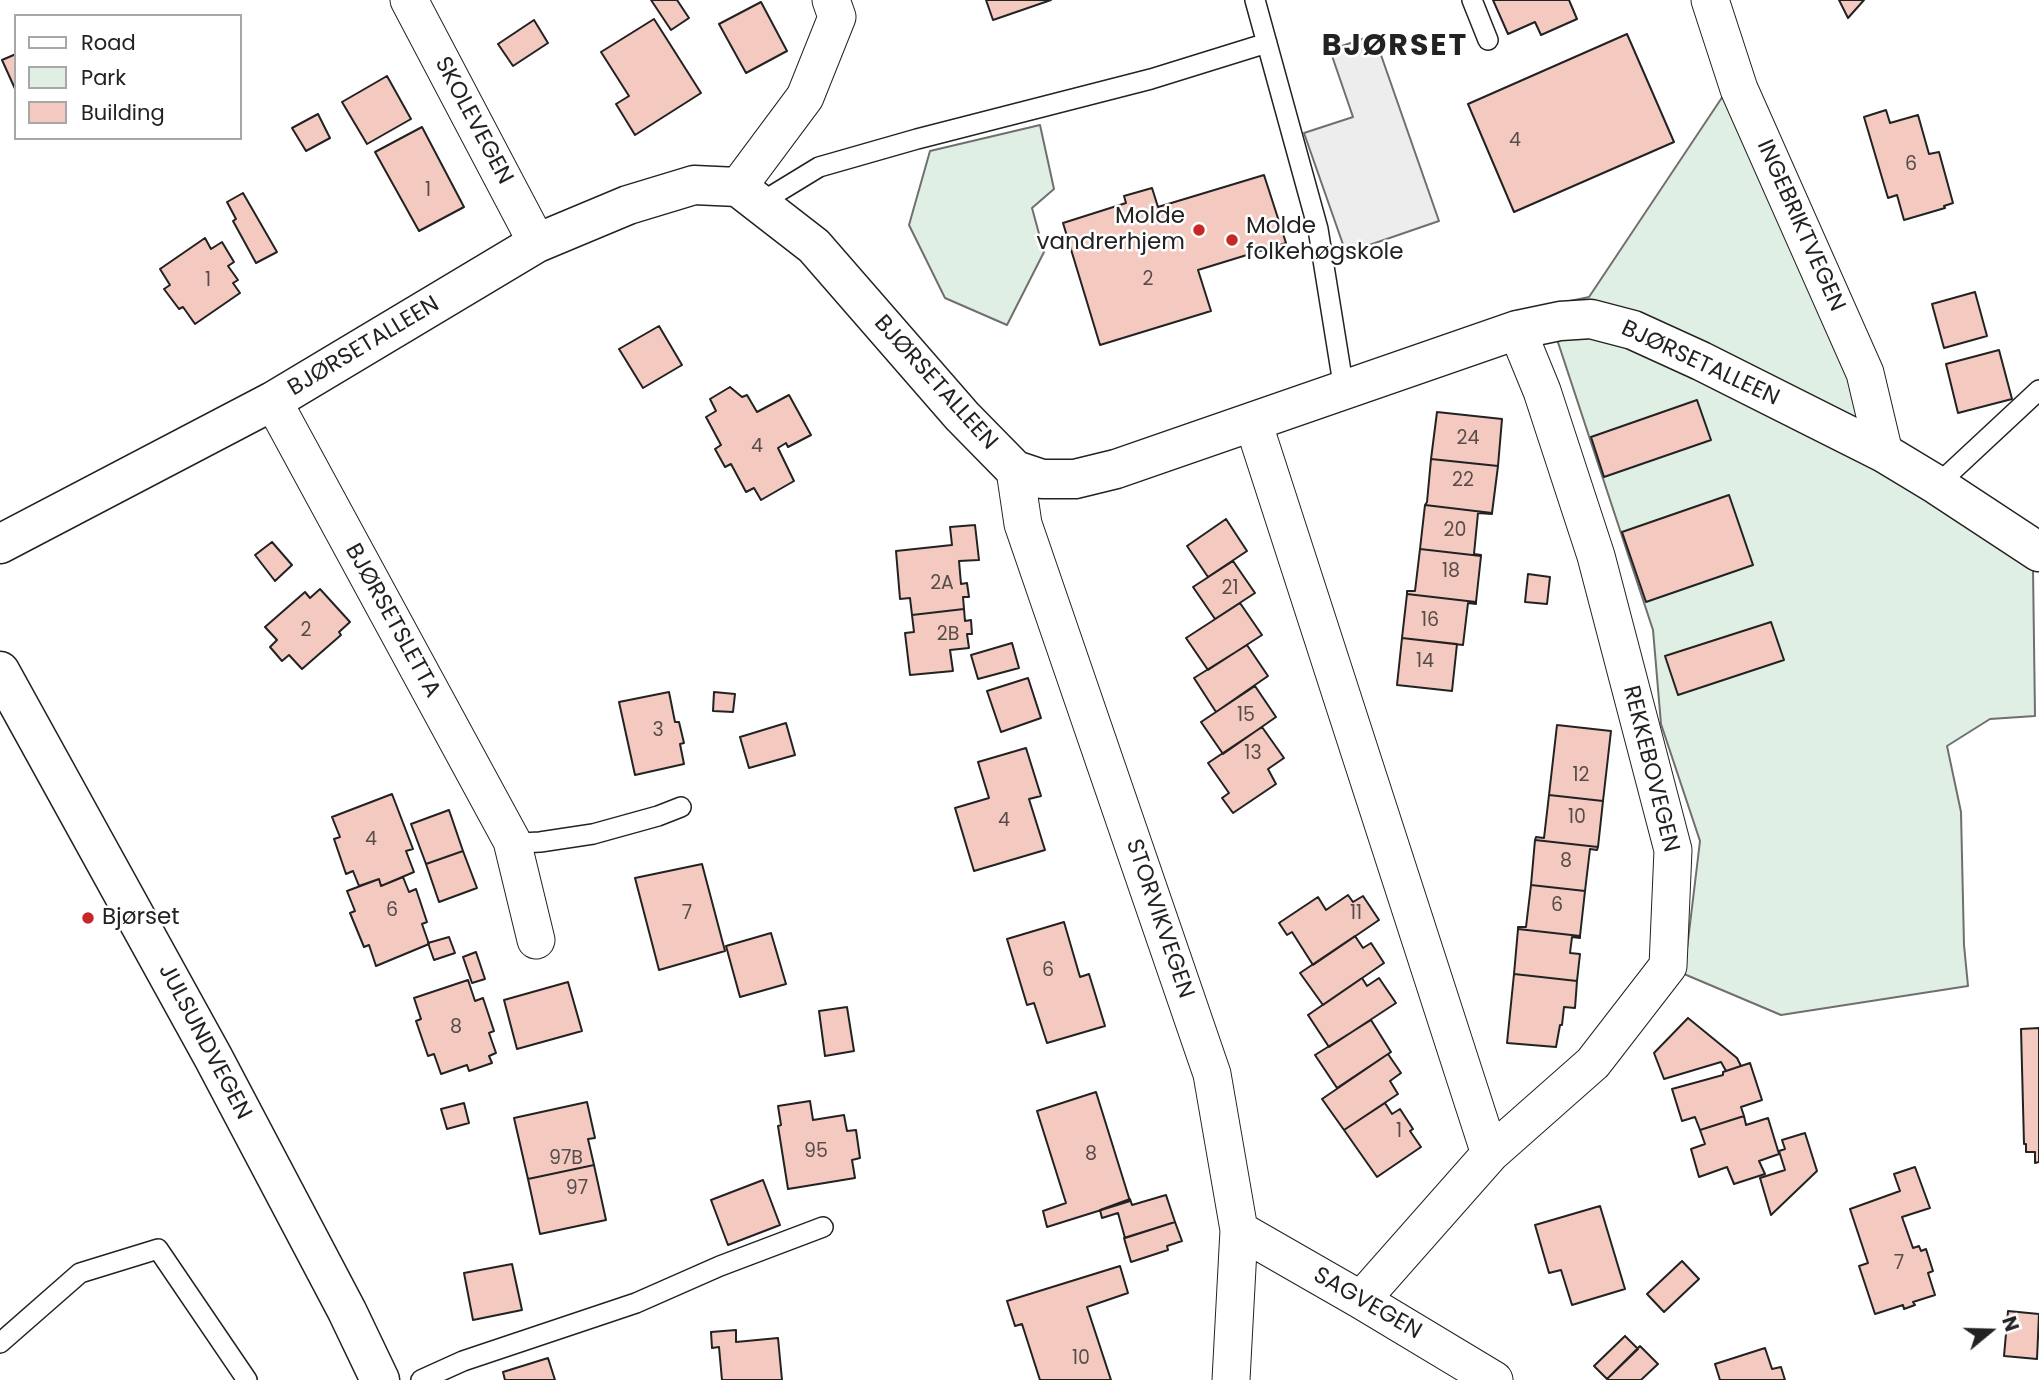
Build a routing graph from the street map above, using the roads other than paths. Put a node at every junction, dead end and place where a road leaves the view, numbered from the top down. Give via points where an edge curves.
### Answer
1 (410, 0) edge
2 (831, 0) edge
3 (1472, 0) edge
4 (1710, 0) edge
5 (1262, 4) edge
6 (1488, 40) dead end
7 (1267, 43) junction
8 (749, 195) junction
9 (537, 243) junction
10 (1517, 330) junction
11 (1344, 390) junction
12 (2039, 390) edge
13 (273, 401) junction
14 (1253, 422) junction
15 (1884, 453) junction
16 (1014, 470) junction
17 (1937, 485) junction
18 (0, 544) edge
19 (2039, 552) edge
20 (0, 671) edge
21 (681, 807) dead end
22 (512, 841) junction
23 (536, 940) dead end
24 (1490, 1154) junction
25 (822, 1227) dead end
26 (1239, 1230) junction
27 (1361, 1300) junction
28 (0, 1343) edge
29 (247, 1380) edge
30 (380, 1380) edge
31 (421, 1380) edge
32 (1231, 1380) edge
33 (1494, 1380) edge

1 - 9 street, SKOLEVEGEN
2 - 8 street via 837,17 805,97
3 - 6 lane
4 - 15 street, INGEBRIKTVEGEN via 1739,89 1865,373
5 - 7 lane
7 - 8 lane via 1151,79 819,167
7 - 11 lane via 1318,229
8 - 9 main road, BJØRSETALLEEN via 694,185 628,205
8 - 16 main road, BJØRSETALLEEN via 814,246
9 - 13 main road, BJØRSETALLEEN
10 - 11 main road, BJØRSETALLEEN
10 - 15 main road, BJØRSETALLEEN via 1591,319 1633,330
10 - 24 street, REKKEBOVEGEN via 1596,556 1673,850 1668,966 1593,1063
11 - 14 main road, BJØRSETALLEEN
12 - 17 lane
13 - 18 main road, BJØRSETALLEEN
13 - 22 street, BJØRSETSLETTA
14 - 16 main road, BJØRSETALLEEN via 1075,480 1042,480
14 - 24 street
15 - 17 main road, BJØRSETALLEEN
16 - 26 street, STORVIKVEGEN via 1023,524 1212,1074
17 - 19 main road, BJØRSETALLEEN
20 - 30 main road, JULSUNDVEGEN via 220,1069
21 - 22 lane via 593,834
22 - 23 street, BJØRSETSLETTA
24 - 27 street, REKKEBOVEGEN
25 - 31 lane via 636,1303 463,1361
26 - 27 street, SAGVEGEN
26 - 32 street, STORVIKVEGEN
27 - 33 street, SAGVEGEN
28 - 29 lane via 79,1273 158,1250

